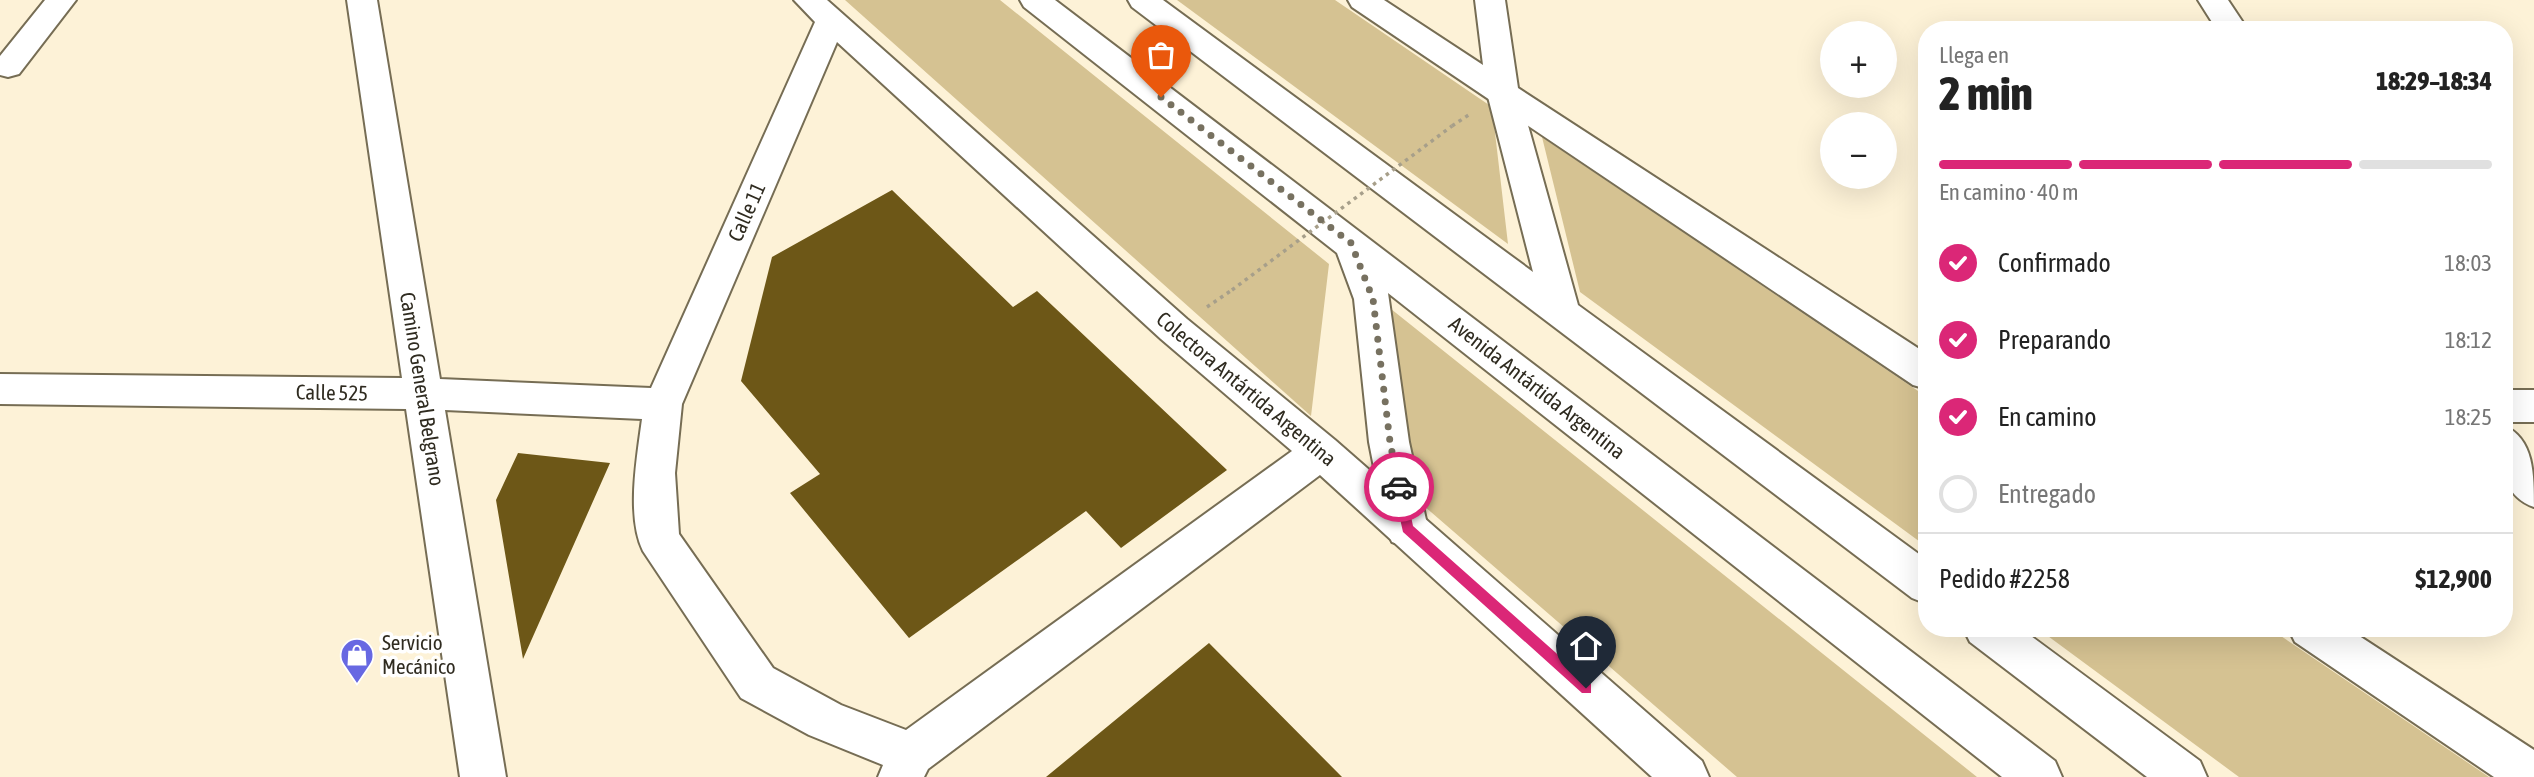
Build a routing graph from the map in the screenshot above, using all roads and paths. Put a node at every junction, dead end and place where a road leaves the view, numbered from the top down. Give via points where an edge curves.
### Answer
1 (61, 0) edge
2 (362, 0) edge
3 (1035, 0) edge
4 (1143, 0) edge
5 (1363, 0) edge
6 (1490, 0) edge
7 (2213, 0) edge
8 (820, 10) edge
9 (2226, 21) edge
10 (8, 67) dead end
11 (1503, 93) junction
12 (1452, 126) dead end
13 (1351, 243) junction
14 (1232, 290) dead end
15 (1562, 312) junction
16 (1918, 368) edge
17 (0, 389) edge
18 (423, 394) junction
19 (663, 404) junction
20 (2534, 406) edge
21 (2513, 407) edge
22 (1321, 452) junction
23 (2513, 456) edge
24 (2534, 490) edge
25 (1407, 529) junction
26 (1918, 578) edge
27 (1997, 637) edge
28 (2324, 637) edge
29 (906, 765) edge
30 (483, 777) edge
31 (1686, 777) edge
32 (2039, 777) edge
33 (2185, 777) edge
34 (2534, 777) edge

1 - 10 street
2 - 18 street, Camino General Belgrano
3 - 13 street, Avenida Antártida Argentina
4 - 15 street
5 - 11 street
6 - 11 street
7 - 9 street
8 - 19 street, Calle 11
8 - 22 street, Colectora Antártida Argentina via 1174,329
11 - 15 street
11 - 16 street
12 - 14 path, bridge
13 - 25 street via 1373,299 1390,442
13 - 32 street, Avenida Antártida Argentina
15 - 26 street
17 - 18 street, Calle 525
18 - 19 street, Calle 525
18 - 30 street, Camino General Belgrano
19 - 29 street, Calle 11 via 655,473 658,538 757,683
20 - 21 street
22 - 25 street, Colectora Antártida Argentina
22 - 29 street
23 - 24 street
25 - 31 street, Colectora Antártida Argentina
27 - 33 street
28 - 34 street

